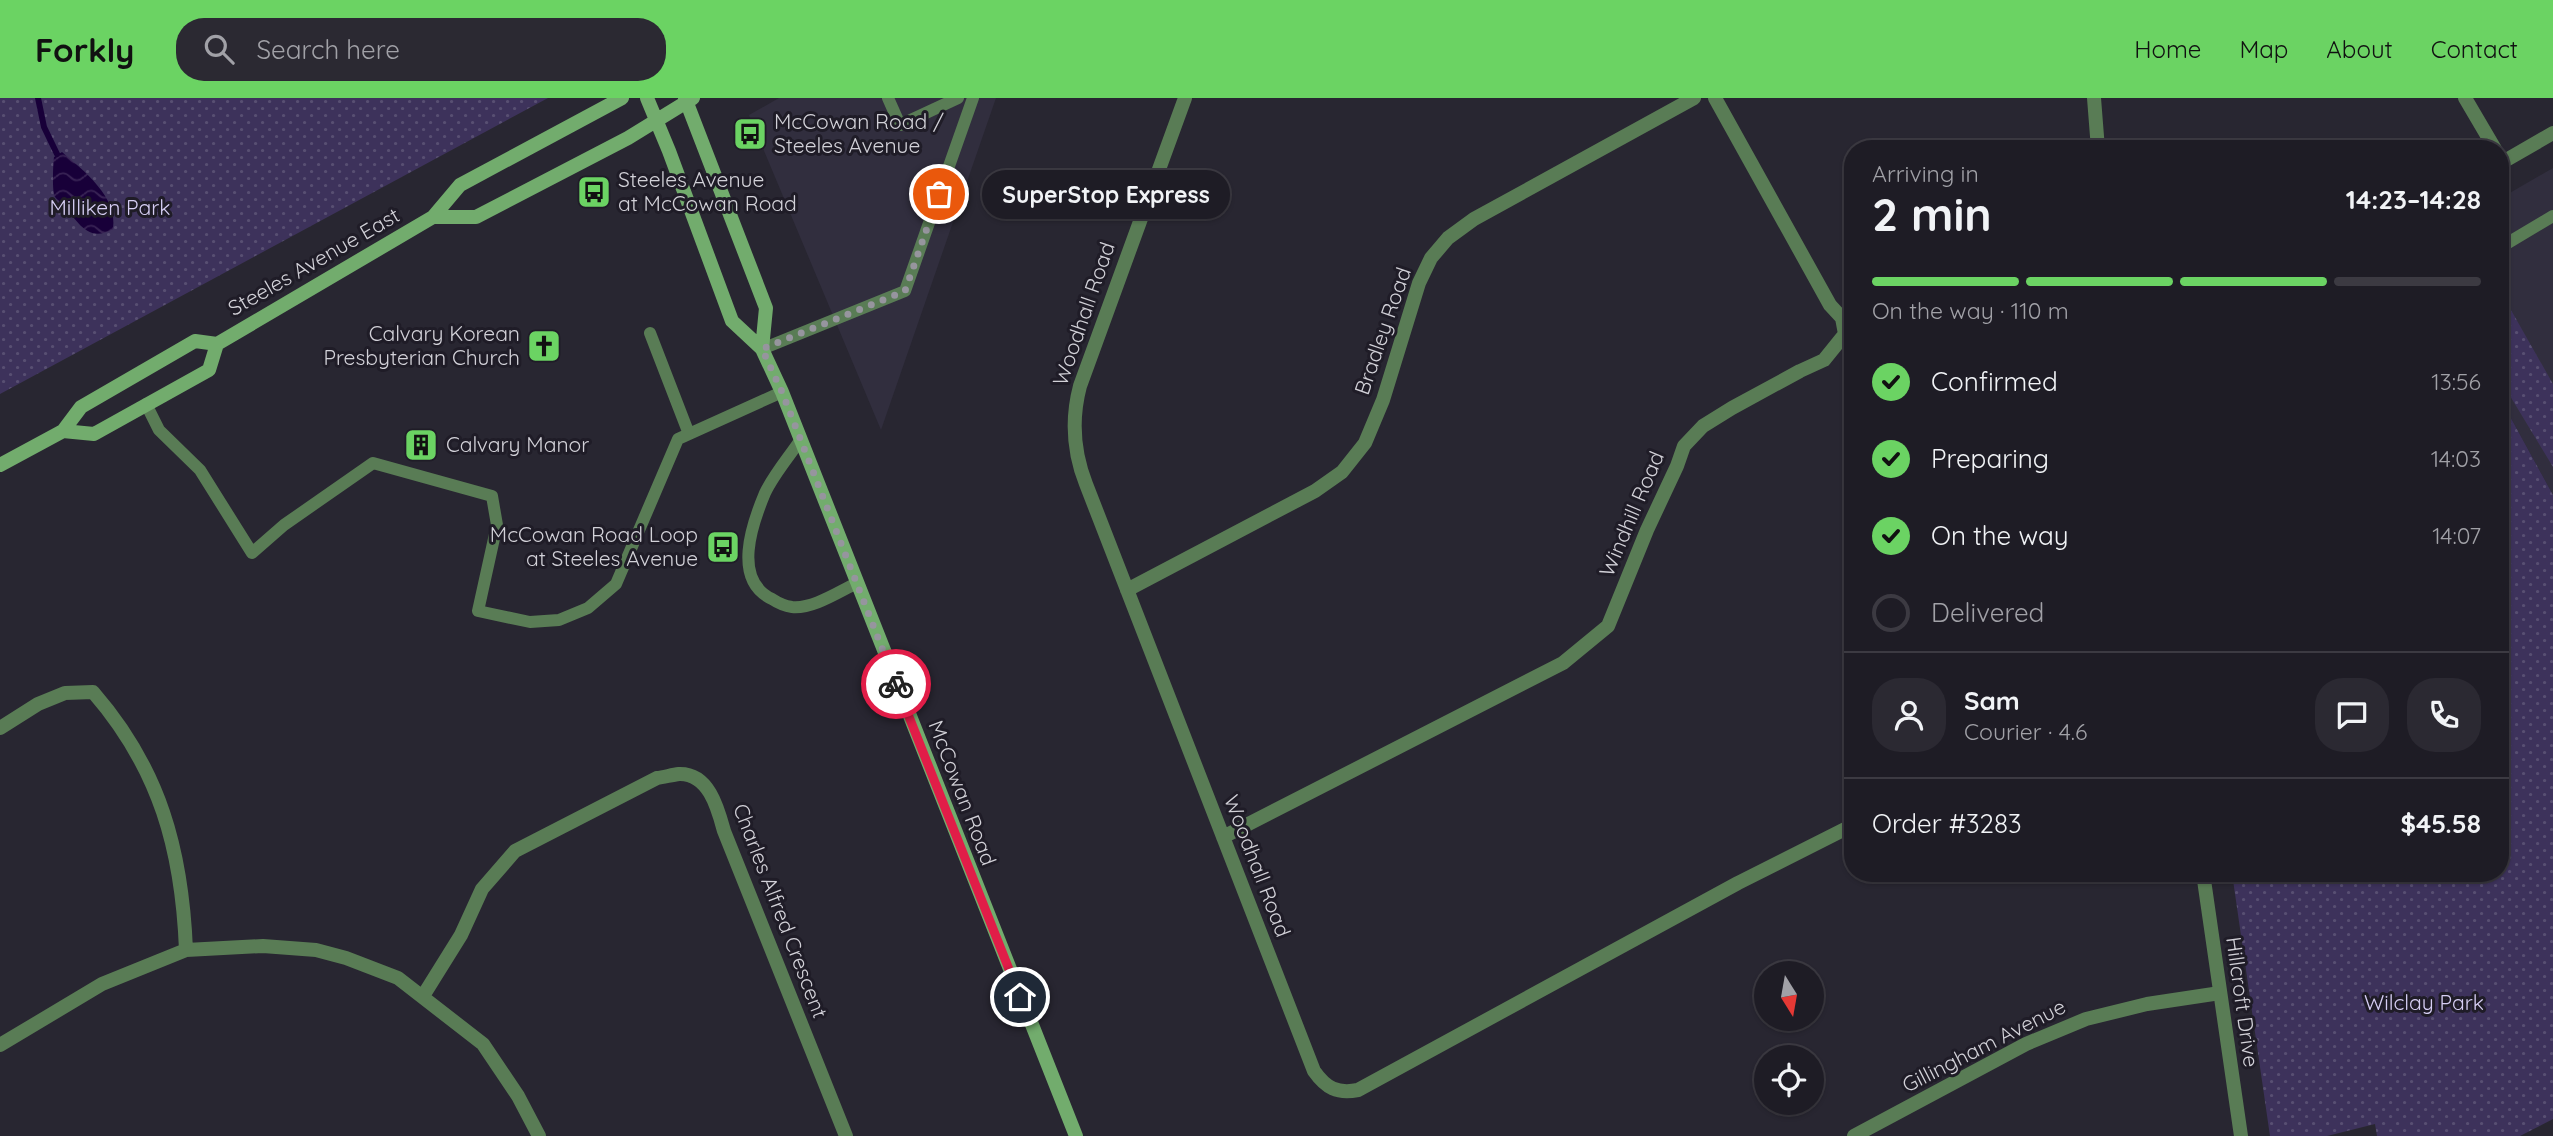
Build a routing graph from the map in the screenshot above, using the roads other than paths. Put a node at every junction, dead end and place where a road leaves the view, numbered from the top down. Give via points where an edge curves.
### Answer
1 (622, 98) edge
2 (647, 98) edge
3 (888, 98) edge
4 (958, 98) edge
5 (973, 98) edge
6 (1185, 98) edge
7 (1694, 98) edge
8 (1715, 98) edge
9 (2094, 98) edge
10 (2465, 98) edge
11 (689, 99) edge
12 (657, 121) junction
13 (2553, 133) edge
14 (2097, 140) edge
15 (2490, 140) edge
16 (2509, 157) edge
17 (2553, 216) edge
18 (433, 217) junction
19 (2509, 242) edge
20 (1844, 329) edge
21 (650, 333) dead end
22 (1844, 335) edge
23 (217, 344) junction
24 (762, 349) junction
25 (782, 392) junction
26 (146, 404) junction
27 (63, 431) junction
28 (689, 434) junction
29 (801, 439) junction
30 (0, 465) edge
31 (857, 583) junction
32 (1128, 590) junction
33 (0, 728) edge
34 (1844, 830) edge
35 (1223, 837) junction
36 (2204, 882) edge
37 (186, 950) junction
38 (2220, 993) junction
39 (424, 996) junction
40 (0, 1045) edge
41 (539, 1136) edge
42 (846, 1136) edge
43 (1076, 1136) edge
44 (1854, 1136) edge
45 (2241, 1136) edge

1 - 18 main road, Steeles Avenue East via 460,185
2 - 12 main road, McCowan Road
3 - 4 lane via 900,125
5 - 24 lane via 905,291
6 - 32 street, Woodhall Road via 1074,412 1077,459
7 - 32 street, Bradley Road via 1474,219 1448,238 1419,283 1366,443 1342,472 1315,491
8 - 20 street, Windhill Road
9 - 14 street
10 - 15 street
11 - 12 main road, Steeles Avenue East
11 - 24 main road via 766,308
12 - 18 main road, Steeles Avenue East via 476,217
12 - 24 main road, McCowan Road via 732,321
13 - 16 street
17 - 19 lane
18 - 23 main road, Steeles Avenue East
21 - 28 lane
22 - 35 street, Windhill Road via 1824,360 1703,426 1684,446 1608,626 1580,651
23 - 26 main road, Steeles Avenue East via 209,370
23 - 27 main road, Steeles Avenue East via 195,341 81,407
24 - 25 main road, McCowan Road
25 - 28 lane
25 - 29 main road, McCowan Road
26 - 27 main road, Steeles Avenue East via 94,434
26 - 28 lane via 159,430 200,470 252,553 302,511 373,463 492,496 497,525 478,611 530,622 559,620 587,608 616,584 678,439
27 - 30 main road, Steeles Avenue East
29 - 31 main road, McCowan Road
29 - 31 lane via 766,492 751,542 747,567 751,579 766,597 792,607 808,605
31 - 43 main road, McCowan Road
32 - 35 street, Woodhall Road
33 - 37 street via 37,704 65,693 93,692 118,720 150,779 175,849 184,899
34 - 35 street, Woodhall Road via 1358,1090 1343,1093 1330,1088 1314,1071
36 - 38 street, Hillcroft Drive
37 - 39 street via 263,946 316,950 398,978
37 - 40 street via 102,984
38 - 44 street, Gillingham Avenue via 2147,1004 2076,1022
38 - 45 street, Hillcroft Drive
39 - 41 street via 483,1044
39 - 42 street, Charles Alfred Crescent via 482,889 515,851 657,778 682,774 703,783 716,800 724,831

